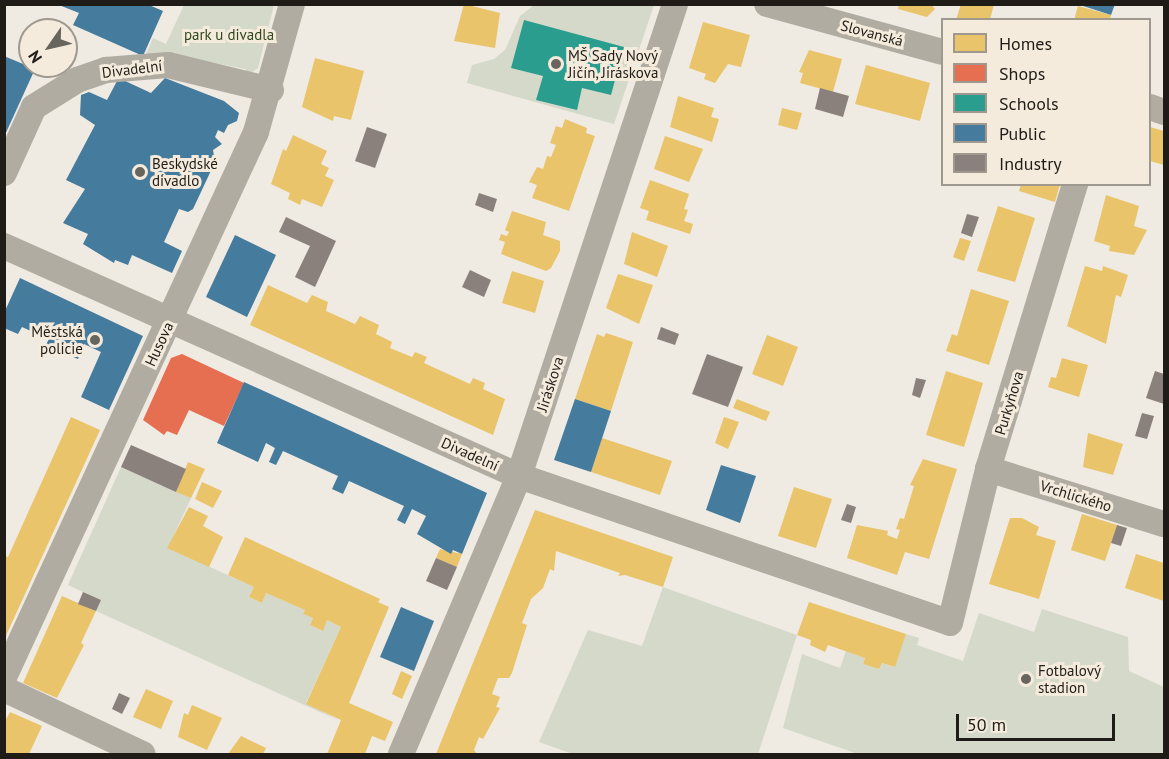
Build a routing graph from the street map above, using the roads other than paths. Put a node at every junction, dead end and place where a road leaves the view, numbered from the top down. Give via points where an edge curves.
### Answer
1 (292, 4) edge
2 (675, 4) edge
3 (767, 4) edge
4 (941, 52) edge
5 (271, 90) junction
6 (4, 173) edge
7 (1074, 186) edge
8 (4, 246) edge
9 (170, 321) junction
10 (988, 469) junction
11 (519, 476) junction
12 (1164, 524) edge
13 (950, 623) joint
14 (4, 677) edge
15 (4, 689) edge
16 (143, 754) edge
17 (401, 754) edge

1 - 5 street, Husova
2 - 11 street, Jiráskova
3 - 4 street, Slovanská
5 - 6 street, Divadelní via 168,65 106,70 77,80 34,107
5 - 9 street, Husova
7 - 10 street, Purkyňova
8 - 9 street, Divadelní
9 - 11 street, Divadelní
9 - 14 street, Husova
10 - 12 street, Vrchlického
10 - 13 street, Purkyňova
11 - 13 street, Divadelní
11 - 17 street, Jiráskova
15 - 16 street

